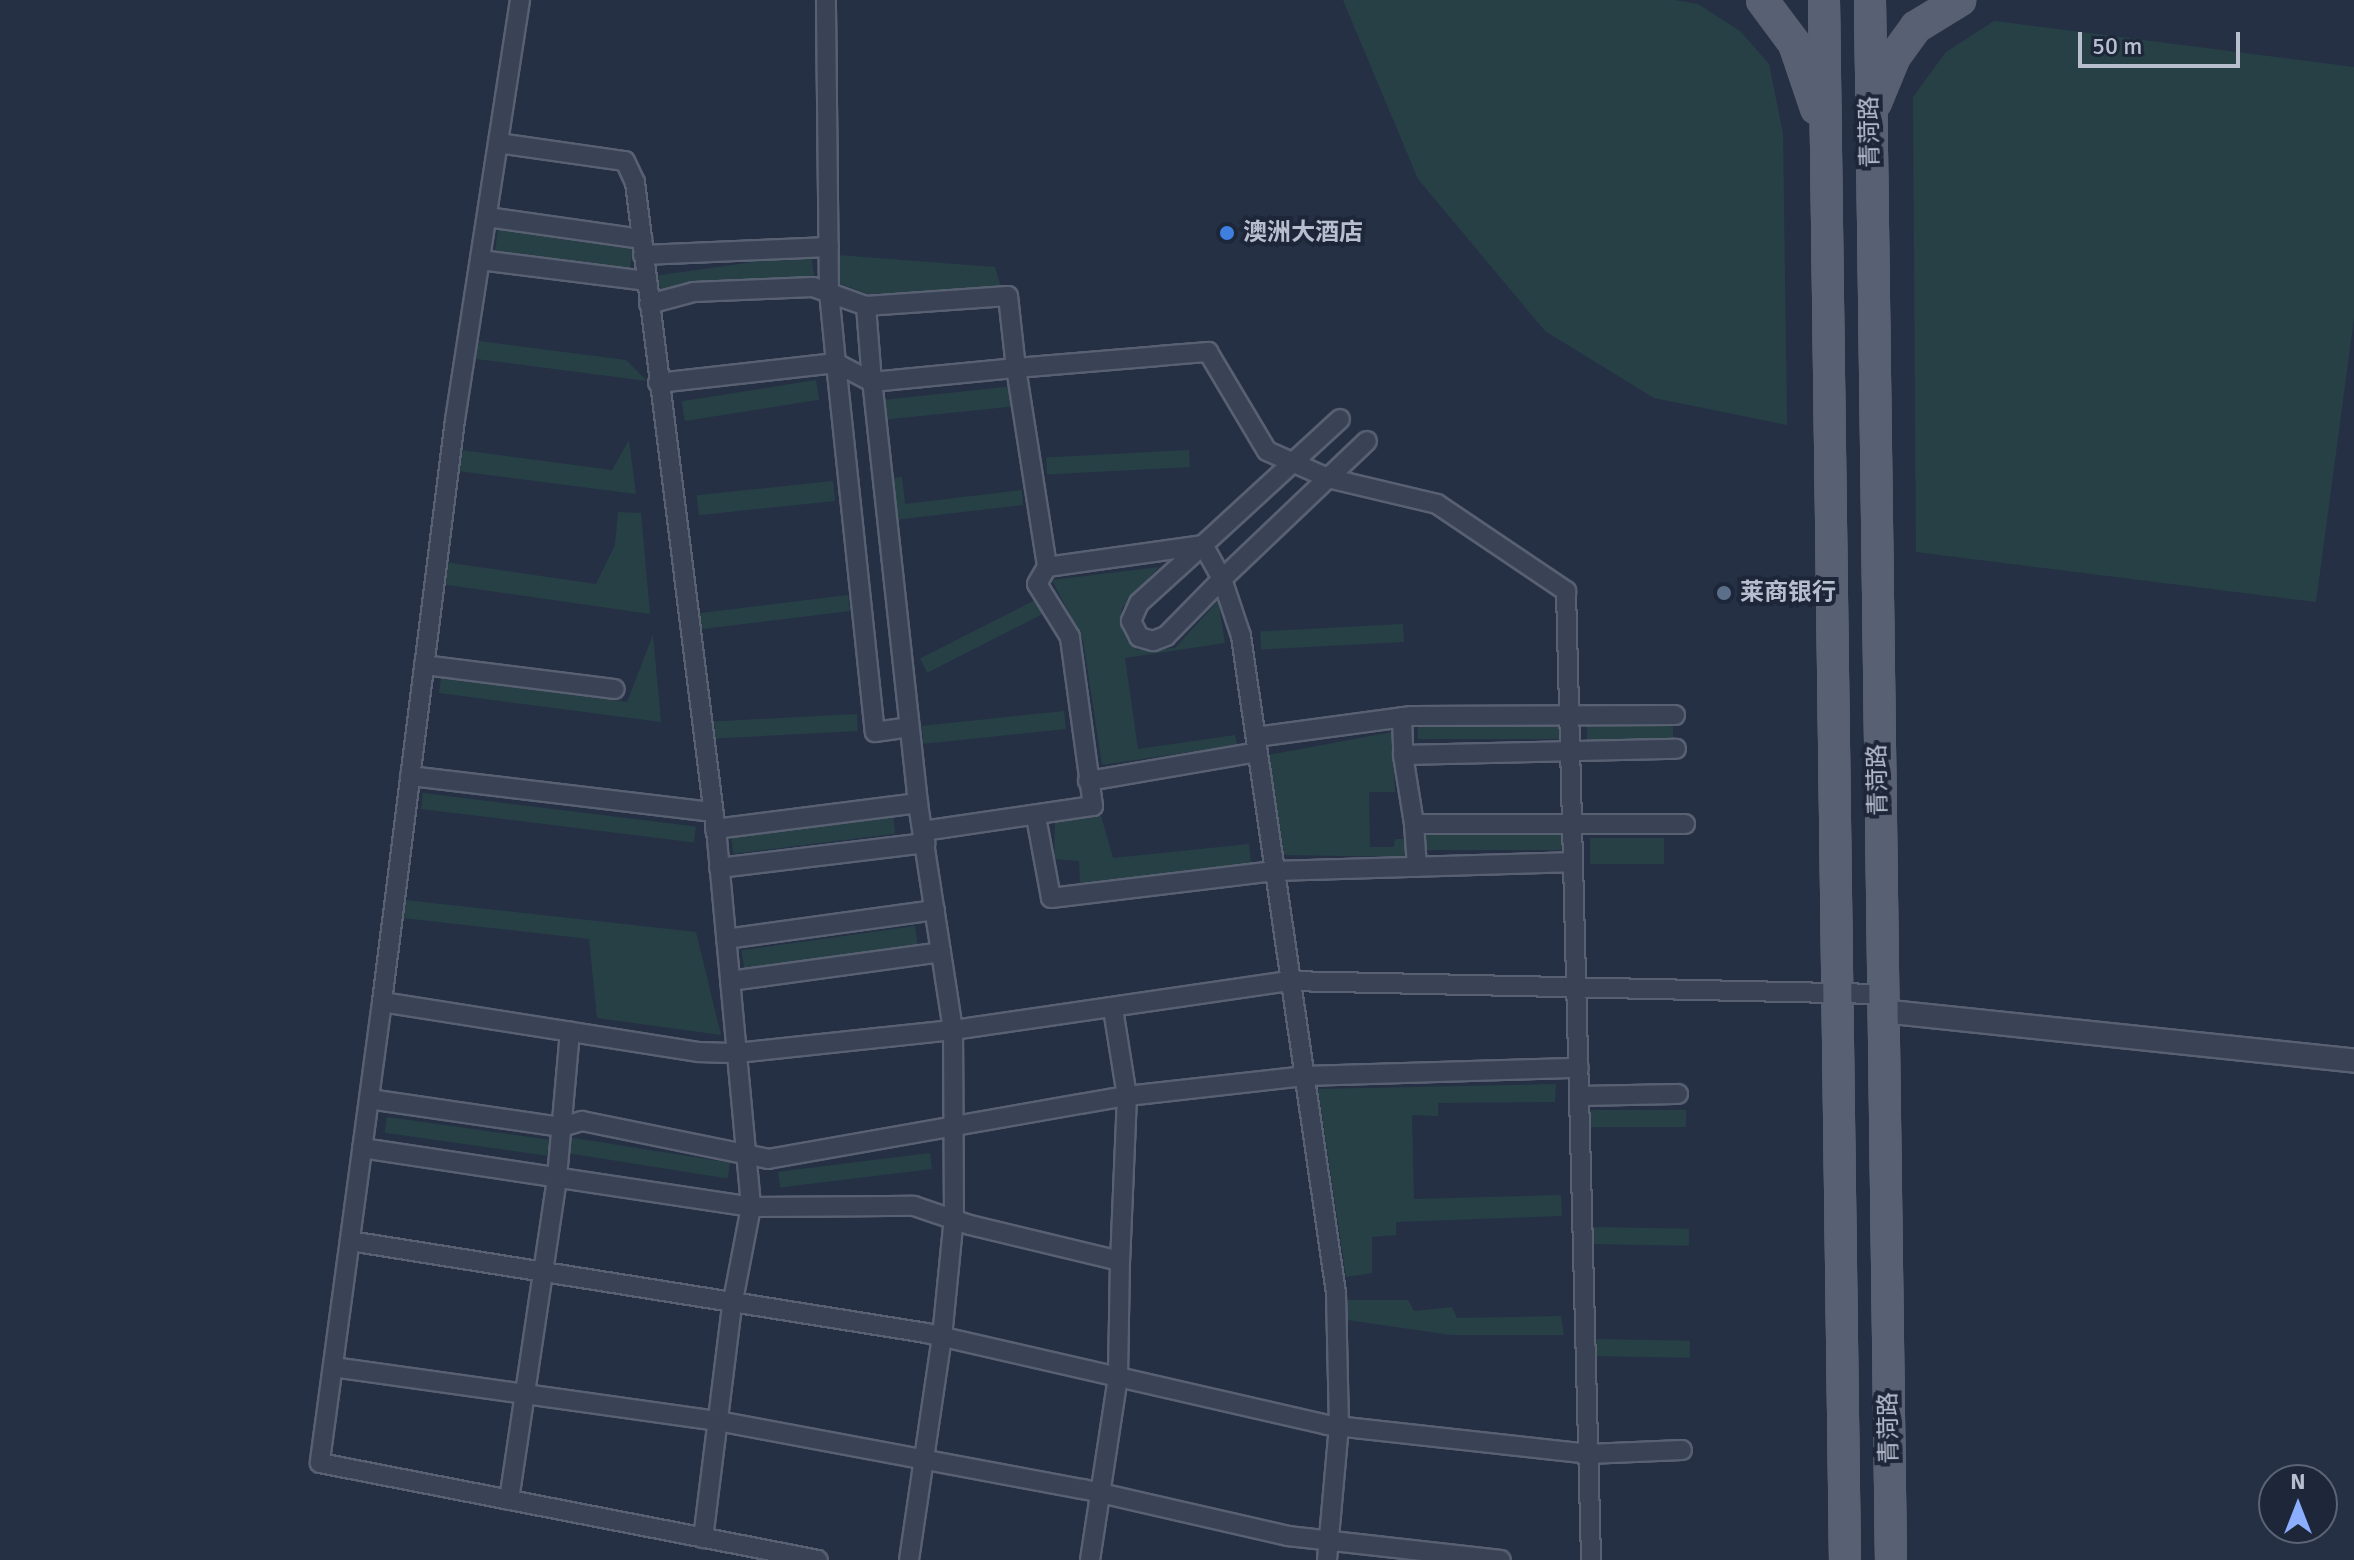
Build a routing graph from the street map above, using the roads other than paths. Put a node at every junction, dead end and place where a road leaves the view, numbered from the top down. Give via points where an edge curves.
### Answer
1 (520, 0) edge
2 (826, 0) edge
3 (1762, 0) edge
4 (1824, 0) edge
5 (1870, 0) edge
6 (1960, 0) edge
7 (1824, 133) junction
8 (1868, 138) junction
9 (498, 143) junction
10 (487, 217) junction
11 (642, 247) junction
12 (829, 247) junction
13 (480, 260) junction
14 (646, 281) junction
15 (829, 292) junction
16 (649, 304) junction
17 (866, 306) junction
18 (836, 363) junction
19 (1016, 368) junction
20 (872, 382) junction
21 (658, 383) junction
22 (1340, 419) dead end
23 (1367, 441) dead end
24 (1290, 461) junction
25 (1328, 478) junction
26 (1203, 545) junction
27 (1047, 567) junction
28 (1222, 579) junction
29 (424, 665) junction
30 (614, 689) dead end
31 (1569, 713) junction
32 (1675, 715) dead end
33 (1402, 717) junction
34 (909, 727) junction
35 (1257, 744) junction
36 (1570, 748) junction
37 (1676, 749) dead end
38 (1403, 755) junction
39 (410, 776) junction
40 (1088, 781) junction
41 (918, 803) junction
42 (1036, 817) junction
43 (714, 821) junction
44 (1572, 821) junction
45 (1414, 824) junction
46 (1685, 824) dead end
47 (924, 837) junction
48 (1573, 862) junction
49 (1417, 867) junction
50 (719, 868) junction
51 (1274, 871) junction
52 (935, 910) junction
53 (726, 939) junction
54 (941, 952) junction
55 (730, 981) junction
56 (1288, 981) junction
57 (1577, 988) junction
58 (1834, 993) junction
59 (382, 1002) junction
60 (1881, 1003) junction
61 (1113, 1009) junction
62 (953, 1030) junction
63 (570, 1032) junction
64 (737, 1053) junction
65 (2354, 1061) edge
66 (1579, 1068) junction
67 (1304, 1076) junction
68 (1678, 1094) dead end
69 (1127, 1096) junction
70 (1579, 1096) junction
71 (369, 1099) junction
72 (562, 1127) junction
73 (954, 1130) junction
74 (362, 1148) junction
75 (746, 1150) junction
76 (557, 1177) junction
77 (751, 1207) junction
78 (954, 1217) junction
79 (350, 1241) junction
80 (1120, 1261) junction
81 (543, 1272) junction
82 (732, 1306) junction
83 (942, 1337) junction
84 (333, 1367) junction
85 (1118, 1377) junction
86 (525, 1395) junction
87 (718, 1421) junction
88 (1339, 1426) junction
89 (1682, 1450) dead end
90 (1588, 1454) junction
91 (923, 1461) junction
92 (1097, 1493) junction
93 (509, 1500) junction
94 (703, 1538) junction
95 (1329, 1540) junction
96 (818, 1560) edge
97 (909, 1560) edge
98 (1090, 1560) edge
99 (1327, 1560) edge
100 (1501, 1560) edge
101 (1591, 1560) edge
102 (1845, 1560) edge
103 (1891, 1560) edge

1 - 9 street
2 - 12 street
3 - 7 main road via 1794,43
4 - 7 main road, 青菏路
5 - 8 main road, 青菏路
6 - 8 main road via 1916,27 1895,56 1879,89
7 - 58 main road, 青菏路
8 - 60 main road, 青菏路
9 - 10 street
9 - 11 street via 625,161 635,182
10 - 11 street
10 - 13 street
11 - 12 street
11 - 14 street
12 - 15 street
13 - 14 street
13 - 29 street
14 - 16 street
15 - 16 street via 813,287 694,292
15 - 17 street
15 - 18 street
16 - 21 street
17 - 19 street via 1008,296
17 - 20 street
18 - 20 street
18 - 21 street
18 - 34 street via 875,732
19 - 20 street
19 - 24 street via 1208,352 1267,451
19 - 27 street
20 - 34 street
21 - 43 street
22 - 24 street
23 - 25 street
24 - 25 street
24 - 26 street
25 - 28 street
25 - 31 street via 1437,504 1566,591
26 - 27 street
26 - 28 street
26 - 28 street via 1139,603 1131,621 1139,637 1153,641 1166,636
27 - 40 street via 1037,584 1070,637
28 - 35 street via 1241,636
29 - 30 street
29 - 39 street
31 - 32 street
31 - 33 street
31 - 36 street
33 - 35 street
33 - 38 street
34 - 41 street
35 - 40 street
35 - 51 street
36 - 37 street
36 - 38 street
36 - 44 street
38 - 45 street
39 - 43 street
39 - 59 street
40 - 42 street via 1093,806
41 - 43 street
41 - 47 street
42 - 47 street
42 - 51 street via 1051,898
43 - 50 street
44 - 45 street
44 - 46 street
44 - 48 street
45 - 49 street
47 - 50 street
47 - 52 street
48 - 49 street
48 - 57 street
49 - 51 street
50 - 53 street
51 - 56 street
52 - 53 street
52 - 54 street
53 - 55 street
54 - 55 street
54 - 62 street
55 - 64 street
56 - 57 street
56 - 61 street
56 - 67 street
57 - 58 street
57 - 66 street
58 - 60 street
58 - 102 main road, 青菏路
59 - 63 street
59 - 71 street
60 - 65 street
60 - 103 main road, 青菏路
61 - 62 street
61 - 69 street
62 - 64 street
62 - 73 street
63 - 64 street
63 - 72 street
64 - 75 street
66 - 67 street
66 - 70 street
67 - 69 street
67 - 88 street via 1336,1293
68 - 70 street
69 - 73 street
69 - 80 street
70 - 90 street
71 - 72 street
71 - 74 street
72 - 75 street via 582,1121
72 - 76 street
73 - 75 street via 768,1159
73 - 78 street
74 - 76 street
74 - 79 street
75 - 77 street
76 - 77 street
76 - 81 street
77 - 78 street via 914,1206
77 - 82 street
78 - 80 street
78 - 83 street
79 - 81 street
79 - 84 street
80 - 85 street
81 - 82 street
81 - 86 street
82 - 83 street
82 - 87 street
83 - 85 street
83 - 91 street
84 - 86 street
84 - 93 street via 320,1463
85 - 88 street
85 - 92 street
86 - 87 street
86 - 93 street
87 - 91 street
87 - 94 street
88 - 90 street
88 - 95 street
89 - 90 street
90 - 101 street
91 - 92 street
91 - 97 street
92 - 95 street
92 - 98 street
93 - 94 street
94 - 96 street
95 - 99 street
95 - 100 street

